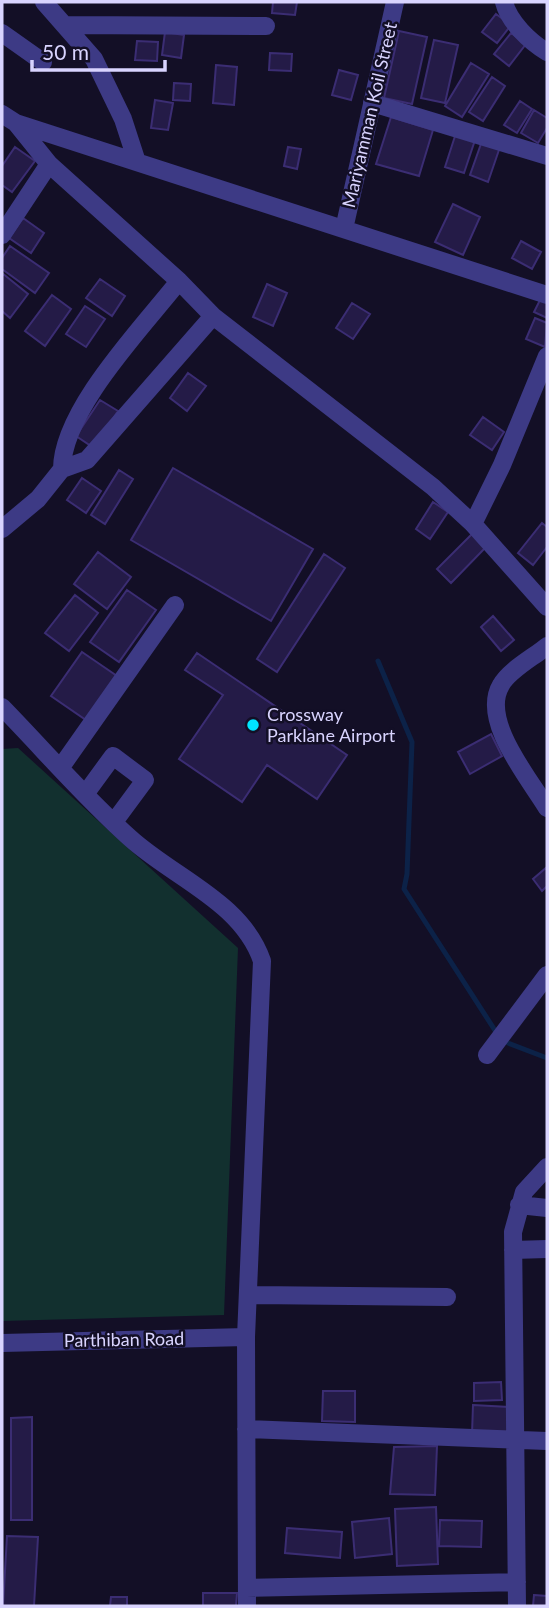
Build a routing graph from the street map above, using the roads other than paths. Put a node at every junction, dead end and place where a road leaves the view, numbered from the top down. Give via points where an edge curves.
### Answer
1 (44, 2) edge
2 (395, 2) edge
3 (504, 2) edge
4 (65, 25) junction
5 (266, 26) dead end
6 (2, 33) edge
7 (547, 52) edge
8 (43, 62) dead end
9 (372, 103) junction
10 (9, 118) edge
11 (547, 156) edge
12 (136, 162) junction
13 (49, 164) junction
14 (344, 229) junction
15 (2, 235) edge
16 (179, 281) junction
17 (547, 295) edge
18 (213, 316) junction
19 (547, 356) edge
20 (62, 469) junction
21 (473, 524) junction
22 (2, 529) edge
23 (175, 606) dead end
24 (547, 607) edge
25 (547, 646) edge
26 (2, 707) edge
27 (61, 767) junction
28 (86, 793) junction
29 (547, 808) edge
30 (114, 822) junction
31 (547, 975) edge
32 (487, 1055) dead end
33 (547, 1167) edge
34 (519, 1205) junction
35 (547, 1208) edge
36 (547, 1248) edge
37 (513, 1250) junction
38 (248, 1295) junction
39 (447, 1297) dead end
40 (246, 1337) junction
41 (2, 1342) edge
42 (246, 1429) junction
43 (547, 1441) edge
44 (513, 1442) junction
45 (517, 1582) junction
46 (247, 1597) edge
47 (517, 1606) edge

1 - 4 street
2 - 9 street, Mariyamman Koil Street
3 - 7 street via 521,30
4 - 5 street
4 - 12 street via 94,59 123,119
6 - 8 street
9 - 11 street
9 - 14 street, Mariyamman Koil Street
10 - 12 street
10 - 13 street
12 - 14 street
13 - 15 street
13 - 16 street
14 - 17 street
16 - 18 street
16 - 20 street via 85,400 62,455
18 - 20 street via 87,460
18 - 21 street via 433,487
19 - 21 street
20 - 22 street via 38,499
21 - 24 street
23 - 27 street
25 - 29 street via 501,684 496,700 497,724
26 - 27 street
27 - 28 street
28 - 30 street
28 - 30 street via 113,756 145,780
30 - 38 street via 236,918 255,940 262,961
31 - 32 street
33 - 34 street via 524,1192
34 - 35 street
34 - 37 street
36 - 37 street
37 - 44 street
38 - 39 street
38 - 40 street
40 - 41 street, Parthiban Road
40 - 42 street
42 - 44 street
42 - 46 street
43 - 44 street
44 - 45 street
45 - 46 street
45 - 47 street

